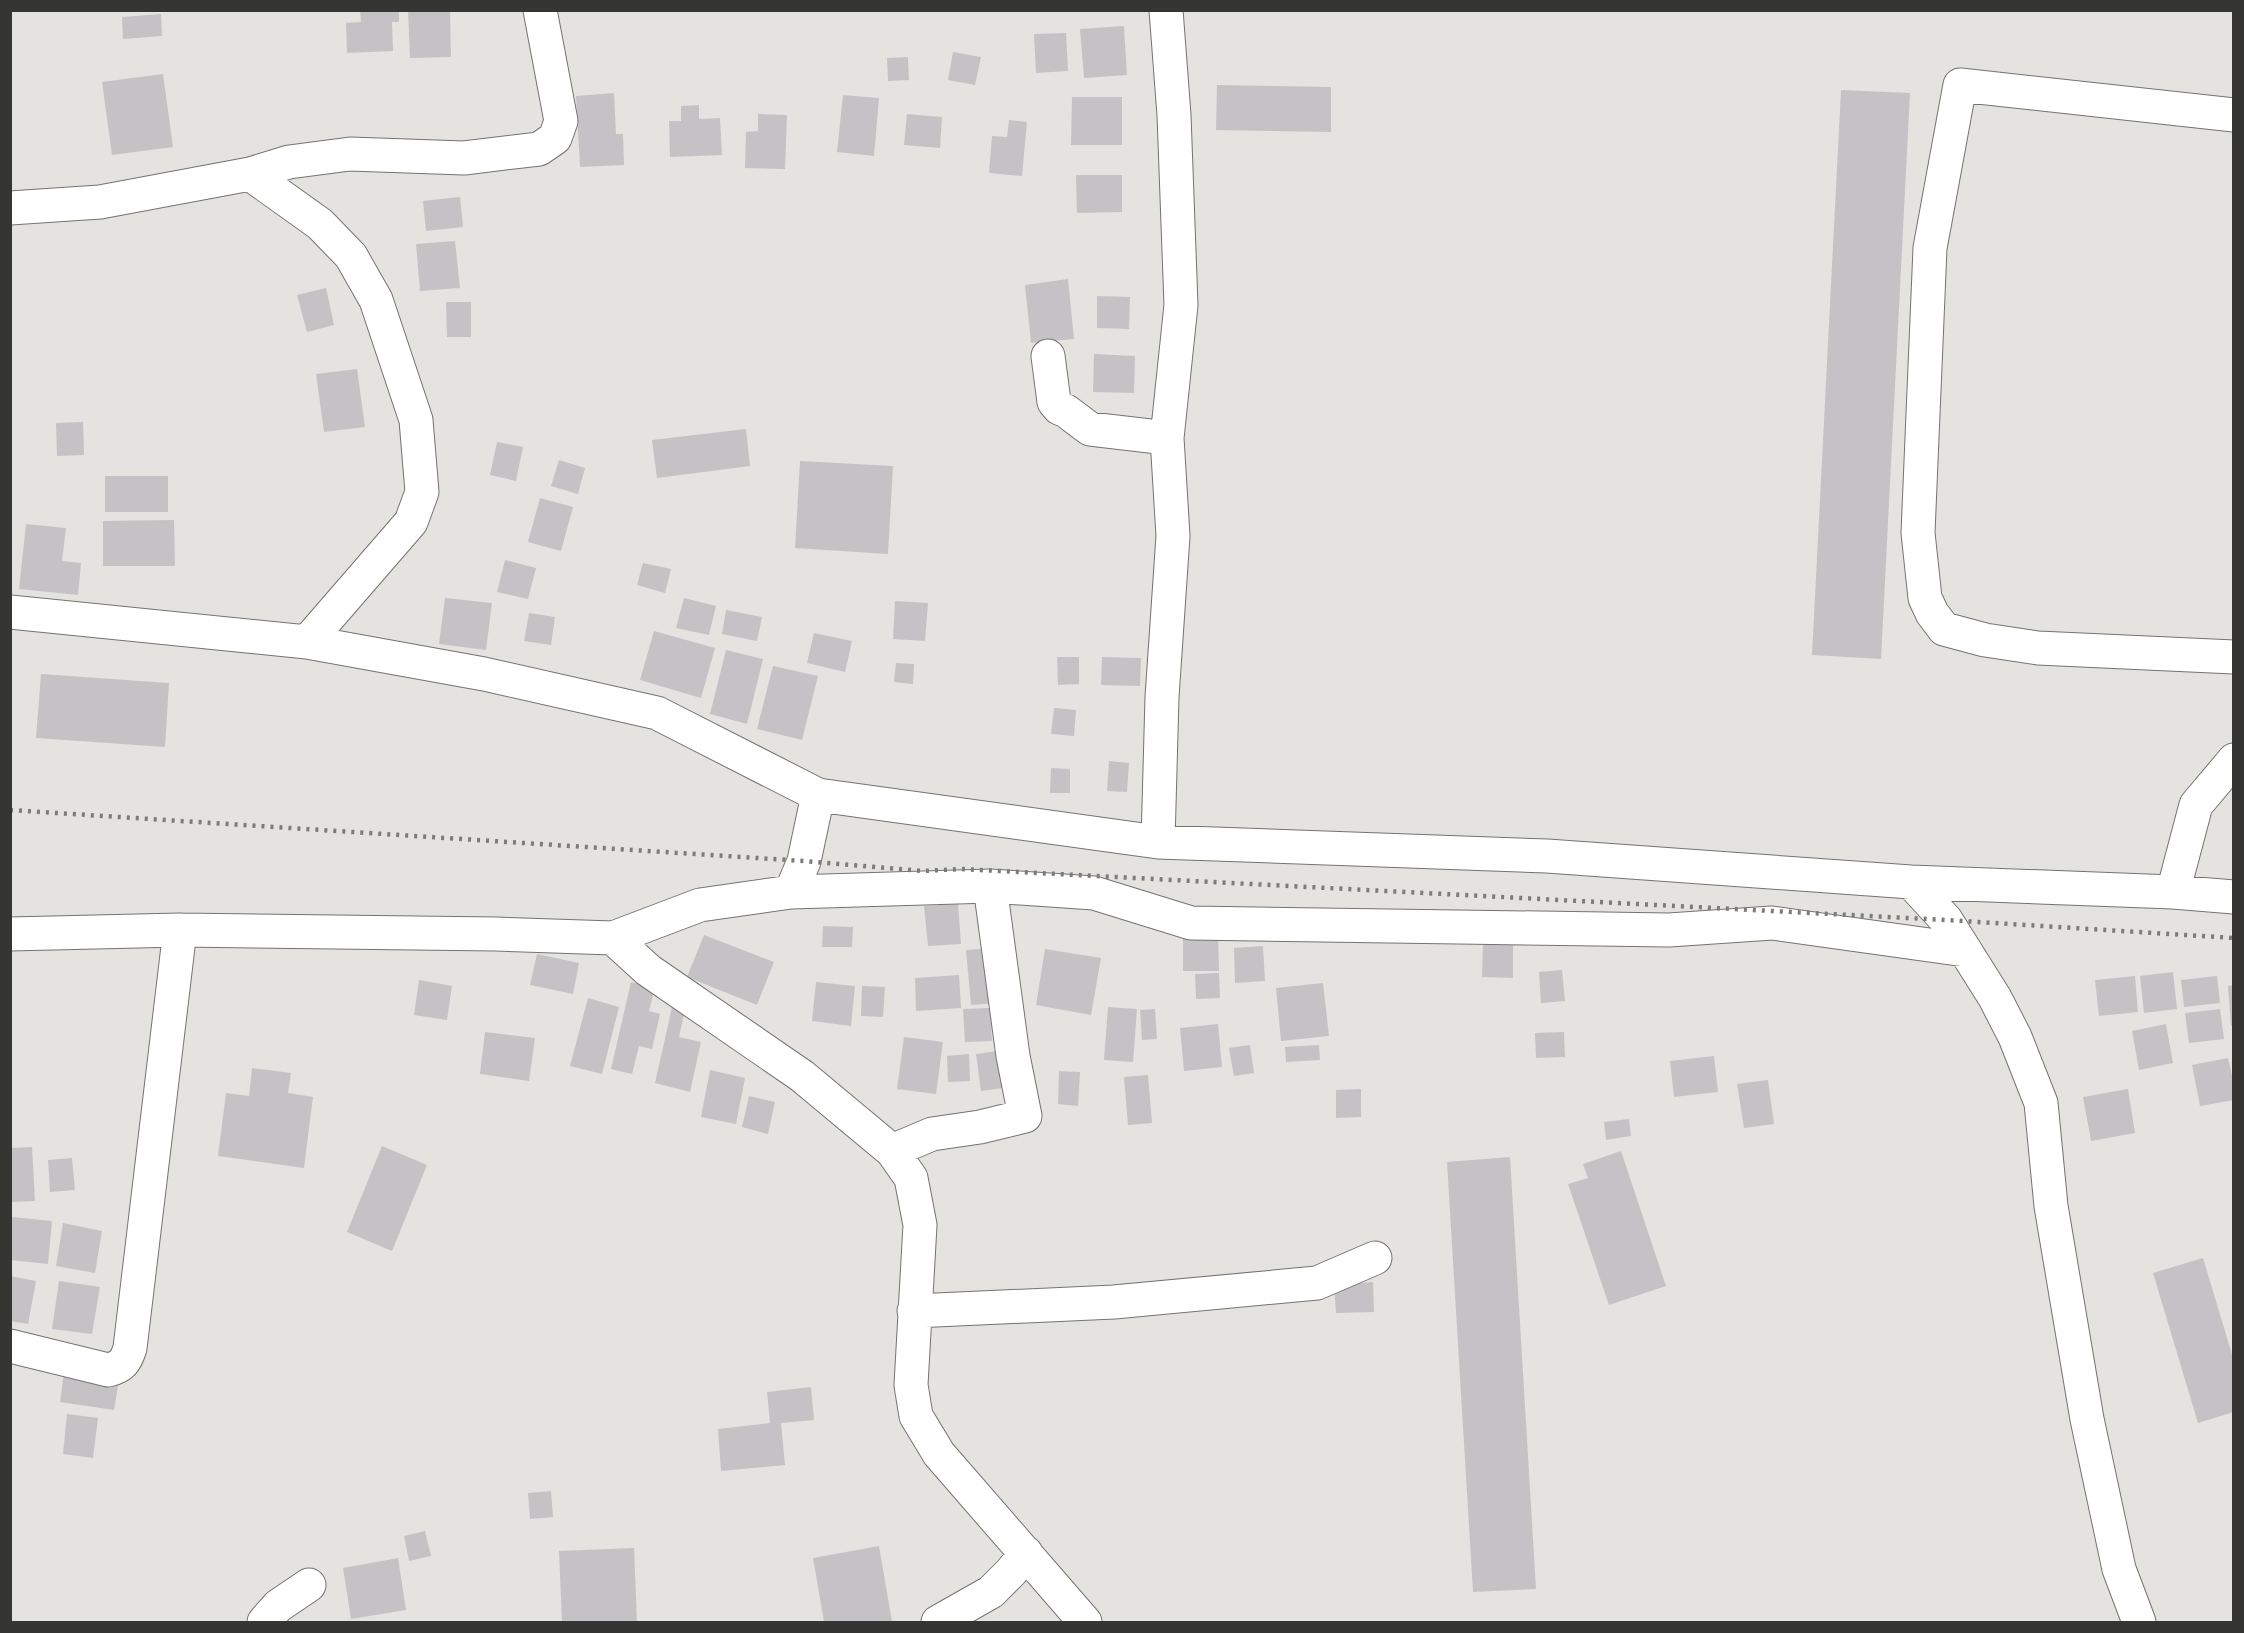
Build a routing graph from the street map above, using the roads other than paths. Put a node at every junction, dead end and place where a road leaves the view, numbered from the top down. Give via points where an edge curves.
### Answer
1 (540, 10) edge
2 (1166, 10) edge
3 (2234, 115) edge
4 (249, 174) junction
5 (10, 208) edge
6 (1048, 356) dead end
7 (1167, 438) junction
8 (10, 612) edge
9 (307, 642) junction
10 (2234, 657) edge
11 (2234, 760) edge
12 (818, 795) junction
13 (1158, 842) junction
14 (1911, 882) junction
15 (990, 886) junction
16 (791, 892) junction
17 (2173, 892) junction
18 (2234, 897) edge
19 (180, 930) junction
20 (10, 934) edge
21 (613, 938) junction
22 (1965, 950) junction
23 (892, 1151) junction
24 (1375, 1258) dead end
25 (914, 1311) junction
26 (10, 1346) edge
27 (1026, 1553) junction
28 (309, 1585) dead end
29 (264, 1623) edge
30 (938, 1623) edge
31 (1085, 1623) edge
32 (2139, 1623) edge

1 - 4 street via 561,121 555,138 539,149 464,158 350,154 289,162
2 - 7 street via 1181,305
3 - 10 street via 1960,85 1930,248 1918,533 1925,598 1944,629 2038,648
4 - 5 street via 100,202
4 - 9 street via 320,224 351,256 376,300 416,420 422,492 411,522
6 - 7 street via 1054,402 1059,408 1090,429
7 - 13 street via 1173,536 1162,696
8 - 9 street
9 - 12 street via 484,674 657,713
11 - 17 street via 2196,805
12 - 13 street
12 - 16 street via 804,861
13 - 14 street via 1547,856
14 - 17 street
14 - 22 street via 1946,920
15 - 16 street
15 - 22 street via 1094,892 1191,923 1669,930 1773,924
15 - 23 street via 1025,1116 932,1134
16 - 21 street via 700,905
17 - 18 street
19 - 20 street
19 - 21 street
19 - 26 street via 126,1360 118,1368 108,1370
21 - 23 street via 648,970 802,1076
22 - 32 street via 2015,1037 2041,1103 2050,1206 2087,1419 2119,1569
23 - 25 street via 911,1178 920,1225
24 - 25 street via 1317,1284 1114,1302
25 - 27 street via 911,1385 916,1416 939,1454
27 - 30 street via 991,1592
27 - 31 street
28 - 29 street via 278,1606

